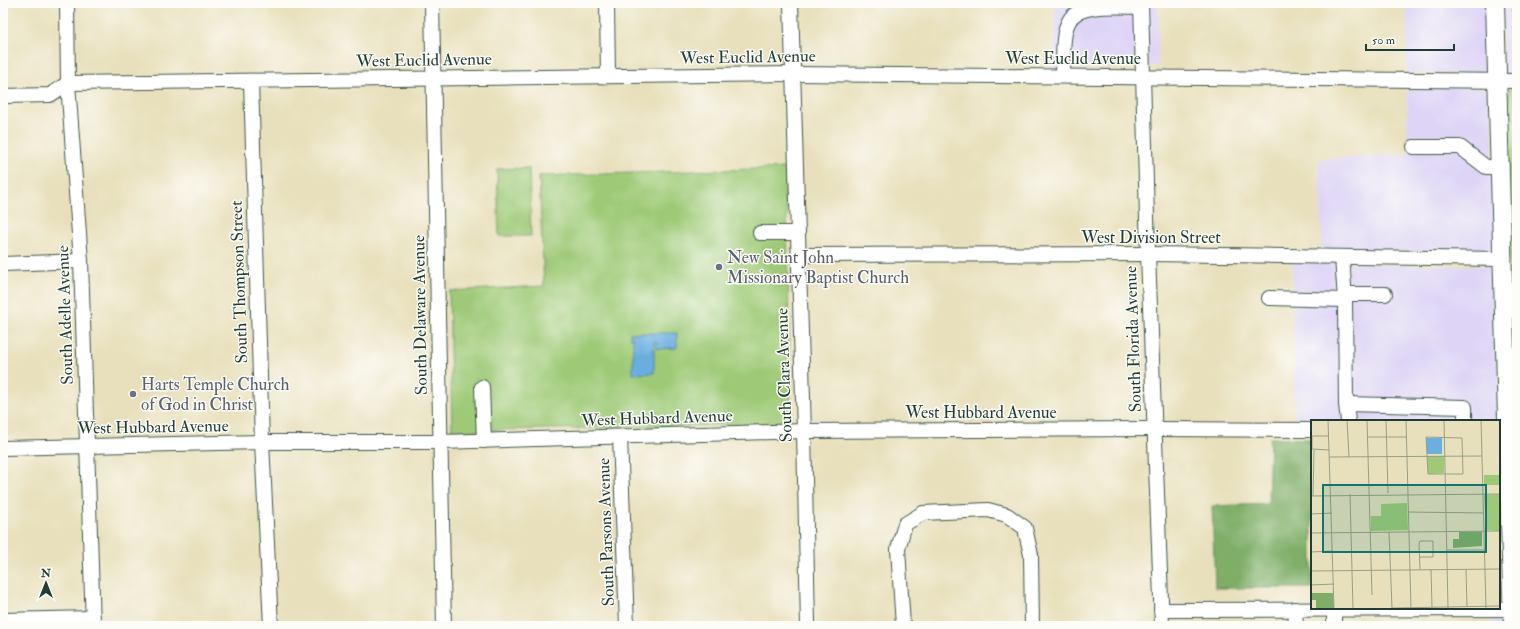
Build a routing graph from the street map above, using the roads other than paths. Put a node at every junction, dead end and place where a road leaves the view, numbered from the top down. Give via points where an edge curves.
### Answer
1 (67, 3) edge
2 (432, 3) edge
3 (607, 3) edge
4 (791, 3) edge
5 (1495, 3) edge
6 (1141, 5) edge
7 (794, 74) junction
8 (608, 76) junction
9 (1063, 76) junction
10 (1142, 76) junction
11 (434, 78) junction
12 (251, 81) junction
13 (1498, 81) junction
14 (1517, 81) edge
15 (68, 83) junction
16 (3, 96) edge
17 (1414, 147) dead end
18 (1500, 167) junction
19 (760, 233) dead end
20 (798, 233) junction
21 (1148, 254) junction
22 (799, 255) junction
23 (1342, 257) junction
24 (1503, 259) junction
25 (81, 261) junction
26 (3, 264) edge
27 (1385, 294) dead end
28 (1345, 297) junction
29 (1269, 298) dead end
30 (482, 387) dead end
31 (1346, 404) junction
32 (1348, 420) edge
33 (1465, 420) edge
34 (1154, 428) junction
35 (1311, 430) edge
36 (804, 431) junction
37 (1508, 432) edge
38 (620, 437) junction
39 (484, 441) junction
40 (262, 442) junction
41 (441, 442) junction
42 (88, 446) junction
43 (3, 448) edge
44 (1514, 563) edge
45 (1295, 609) junction
46 (1334, 609) edge
47 (1161, 610) junction
48 (1514, 617) edge
49 (3, 620) edge
50 (93, 622) edge
51 (271, 626) edge
52 (444, 626) edge
53 (627, 626) edge
54 (808, 626) edge
55 (903, 626) edge
56 (1032, 626) edge
57 (1162, 626) edge
58 (1296, 626) edge
59 (1334, 626) edge

1 - 15 street, South Adelle Avenue
2 - 11 street, South Delaware Avenue
3 - 8 street
4 - 7 street, South Clara Avenue
5 - 13 main road
6 - 9 street via 1082,10 1069,20
6 - 10 street, South Florida Avenue
7 - 8 street, West Euclid Avenue
7 - 9 street, West Euclid Avenue
7 - 20 street, South Clara Avenue
8 - 11 street, West Euclid Avenue
9 - 10 street, West Euclid Avenue
10 - 13 street, West Euclid Avenue
10 - 21 street, South Florida Avenue
11 - 12 street, West Euclid Avenue
11 - 41 street, South Delaware Avenue
12 - 15 street, West Euclid Avenue
12 - 40 street, South Thompson Street
13 - 14 street, West Euclid Avenue
13 - 18 main road
15 - 16 street via 50,95
15 - 25 street, South Adelle Avenue
17 - 18 street via 1460,147 1486,167
18 - 24 main road
19 - 20 street
20 - 22 street, South Clara Avenue
21 - 22 street, West Division Street
21 - 23 street, West Division Street
21 - 34 street, South Florida Avenue
22 - 36 street, South Clara Avenue
23 - 24 street, West Division Street
23 - 28 street
24 - 37 main road
25 - 26 street
25 - 42 street, South Adelle Avenue
27 - 28 street
28 - 29 street
28 - 31 street
30 - 39 street
31 - 32 street
31 - 33 street via 1465,407
34 - 35 street, West Hubbard Avenue
34 - 36 street, West Hubbard Avenue
34 - 47 street, South Florida Avenue
36 - 38 street, West Hubbard Avenue
36 - 54 street, South Clara Avenue
37 - 44 main road
38 - 39 street, West Hubbard Avenue
38 - 53 street, South Parsons Avenue
39 - 41 street, West Hubbard Avenue
40 - 41 street, West Hubbard Avenue
40 - 42 street, West Hubbard Avenue
40 - 51 street, South Thompson Street
41 - 52 street, South Delaware Avenue
42 - 43 street, West Hubbard Avenue
42 - 50 street, South Adelle Avenue
44 - 48 main road
45 - 46 street
45 - 47 street
45 - 58 street
46 - 48 street
46 - 59 street
47 - 57 street, South Florida Avenue
49 - 50 street
55 - 56 street via 898,549 905,524 923,513 988,510 1007,515 1025,528 1031,556

